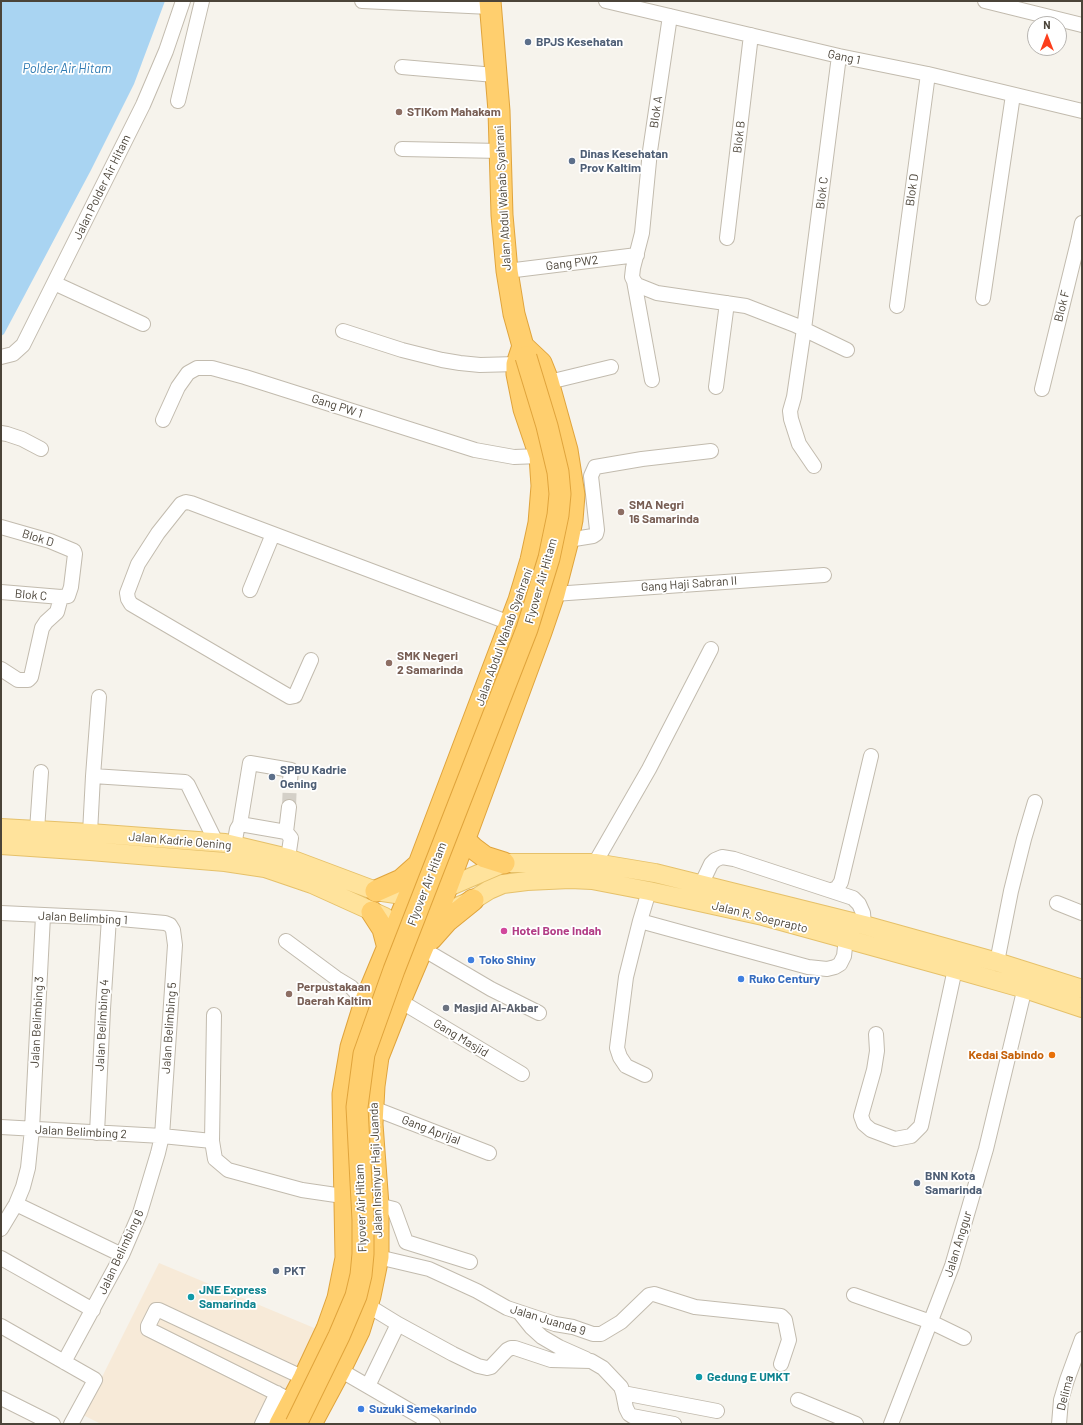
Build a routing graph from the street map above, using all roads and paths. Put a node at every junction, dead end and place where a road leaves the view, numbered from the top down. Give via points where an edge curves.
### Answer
1 (183, 1) edge
2 (202, 1) edge
3 (362, 1) edge
4 (606, 1) edge
5 (985, 1) edge
6 (490, 4) edge
7 (670, 16) junction
8 (175, 25) junction
9 (1082, 25) edge
10 (194, 30) junction
11 (752, 35) junction
12 (839, 56) junction
13 (402, 67) dead end
14 (928, 74) junction
15 (495, 75) junction
16 (1013, 95) junction
17 (178, 101) dead end
18 (1082, 111) edge
19 (402, 149) dead end
20 (501, 151) junction
21 (1082, 223) edge
22 (727, 238) dead end
23 (637, 255) junction
24 (507, 271) junction
25 (54, 282) junction
26 (634, 282) junction
27 (983, 298) dead end
28 (726, 303) junction
29 (897, 306) dead end
30 (144, 324) dead end
31 (804, 329) junction
32 (343, 331) dead end
33 (847, 350) dead end
34 (522, 356) junction
35 (1, 357) edge
36 (611, 367) dead end
37 (652, 380) dead end
38 (549, 382) junction
39 (716, 387) dead end
40 (1042, 389) dead end
41 (163, 420) dead end
42 (1, 433) edge
43 (41, 449) dead end
44 (711, 451) dead end
45 (540, 456) junction
46 (814, 466) dead end
47 (1, 527) edge
48 (273, 534) junction
49 (568, 540) junction
50 (824, 575) dead end
51 (250, 590) dead end
52 (1, 592) edge
53 (554, 594) junction
54 (60, 597) junction
55 (510, 623) junction
56 (711, 649) dead end
57 (311, 660) dead end
58 (1, 669) edge
59 (492, 670) junction
60 (99, 697) dead end
61 (480, 703) junction
62 (511, 714) junction
63 (469, 734) junction
64 (870, 756) dead end
65 (41, 772) dead end
66 (92, 776) junction
67 (290, 781) tunnel mouth
68 (1035, 802) dead end
69 (289, 807) tunnel mouth
70 (240, 824) junction
71 (1, 828) edge
72 (37, 830) junction
73 (286, 832) junction
74 (90, 833) junction
75 (465, 840) junction
76 (225, 844) junction
77 (1, 845) edge
78 (288, 858) junction
79 (504, 863) junction
80 (595, 863) junction
81 (419, 864) junction
82 (701, 885) junction
83 (446, 888) junction
84 (649, 890) junction
85 (832, 890) junction
86 (376, 891) junction
87 (409, 896) junction
88 (473, 900) junction
89 (1057, 903) dead end
90 (372, 912) junction
91 (1, 913) edge
92 (1082, 913) edge
93 (437, 914) junction
94 (43, 916) junction
95 (109, 918) junction
96 (640, 921) junction
97 (165, 922) joint
98 (398, 922) junction
99 (864, 926) junction
100 (846, 938) junction
101 (286, 941) dead end
102 (424, 947) junction
103 (388, 948) junction
104 (997, 962) junction
105 (955, 969) junction
106 (1027, 981) junction
107 (1081, 984) edge
108 (400, 1001) junction
109 (365, 1002) junction
110 (1082, 1008) edge
111 (539, 1013) dead end
112 (214, 1015) dead end
113 (876, 1034) dead end
114 (522, 1074) dead end
115 (645, 1075) dead end
116 (373, 1108) junction
117 (1, 1127) edge
118 (32, 1129) junction
119 (97, 1133) junction
120 (162, 1136) junction
121 (212, 1141) junction
122 (489, 1153) dead end
123 (345, 1195) junction
124 (16, 1204) junction
125 (378, 1205) junction
126 (1, 1229) edge
127 (122, 1255) junction
128 (378, 1257) junction
129 (1, 1258) edge
130 (470, 1262) dead end
131 (854, 1295) dead end
132 (367, 1306) junction
133 (93, 1310) junction
134 (519, 1312) junction
135 (931, 1322) junction
136 (398, 1324) junction
137 (1, 1326) edge
138 (964, 1338) dead end
139 (1082, 1339) edge
140 (592, 1361) junction
141 (64, 1362) junction
142 (781, 1364) dead end
143 (340, 1370) junction
144 (304, 1378) junction
145 (368, 1386) junction
146 (624, 1393) junction
147 (284, 1397) junction
148 (1, 1398) edge
149 (798, 1400) dead end
150 (716, 1411) dead end
151 (53, 1424) edge
152 (71, 1424) edge
153 (262, 1424) edge
154 (280, 1424) edge
155 (296, 1424) edge
156 (311, 1424) edge
157 (433, 1424) edge
158 (674, 1424) edge
159 (856, 1424) edge
160 (891, 1424) edge
161 (1059, 1424) edge

1 - 8 street, Jalan Polder Air Hitam
2 - 10 street
3 - 6 street
4 - 7 street, Gang 1
5 - 9 street
6 - 15 highway, Jalan Abdul Wahab Syahrani
7 - 11 street, Gang 1
7 - 23 street, Blok A
8 - 10 street
8 - 25 street, Jalan Polder Air Hitam via 143,105
10 - 17 street
11 - 12 street, Gang 1
11 - 22 street, Blok B
12 - 14 street, Gang 1
12 - 31 street, Blok C
13 - 15 street
14 - 16 street, Gang 1
14 - 29 street, Blok D
15 - 20 highway, Jalan Abdul Wahab Syahrani
16 - 18 street, Gang 1
16 - 27 street
19 - 20 street
20 - 24 highway, Jalan Abdul Wahab Syahrani via 502,215
21 - 40 street, Blok F
23 - 24 street, Gang PW2
23 - 26 street, Blok A via 633,268
24 - 34 highway, Jalan Abdul Wahab Syahrani
25 - 30 street
25 - 35 street, Jalan Polder Air Hitam via 23,346 13,354
26 - 28 street via 657,293
26 - 37 street, Blok A
28 - 31 street via 746,306
28 - 39 street
31 - 33 street
31 - 46 street, Blok C via 790,411 799,444
32 - 34 street via 402,350 460,364 480,365
34 - 38 highway, Jalan Abdul Wahab Syahrani via 540,363
34 - 45 highway, Jalan Abdul Wahab Syahrani via 517,374 524,409
34 - 155 highway, Flyover Air Hitam, bridge via 547,426 558,472 558,515 549,558 527,629 394,970 364,1054 357,1107 363,1220 361,1275 356,1296 339,1336
36 - 38 street
38 - 49 highway, Jalan Abdul Wahab Syahrani via 567,450 574,495
41 - 45 street, Gang PW 1 via 178,387 188,373 197,368 212,368 475,450 507,456
42 - 43 street via 22,439
44 - 49 street via 595,467 591,476 596,534
45 - 55 highway, Jalan Abdul Wahab Syahrani via 542,486 539,523 531,560
47 - 54 street, Blok D via 50,541 74,551 70,594
48 - 51 street
48 - 55 street
48 - 57 street via 191,503 181,504 138,564 127,593 128,599 131,604 286,695 294,696
49 - 53 highway, Jalan Abdul Wahab Syahrani
50 - 53 street, Gang Haji Sabran II
52 - 54 street, Blok C
53 - 62 highway, Jalan Abdul Wahab Syahrani
54 - 58 street via 57,612 42,628 31,677 28,680 18,680
55 - 59 highway, Jalan Abdul Wahab Syahrani
56 - 80 street via 649,769
59 - 61 highway, Jalan Abdul Wahab Syahrani
59 - 63 street via 487,668 484,671 462,728 462,731
60 - 66 street
61 - 62 highway
61 - 63 highway, Jalan Abdul Wahab Syahrani
62 - 75 highway, Jalan Abdul Wahab Syahrani
63 - 81 highway, Jalan Abdul Wahab Syahrani
64 - 85 street via 841,882 838,888
65 - 72 street
66 - 74 street
66 - 76 street via 185,782
67 - 70 street via 291,770 250,763
68 - 104 street via 1011,891
69 - 73 street
70 - 73 street
70 - 76 street
71 - 72 main road, Jalan Kadrie Oening
72 - 74 main road, Jalan Kadrie Oening
73 - 78 street via 291,838
74 - 76 main road, Jalan Kadrie Oening
75 - 79 highway via 485,857
75 - 83 highway, Jalan Abdul Wahab Syahrani
76 - 78 main road, Jalan Kadrie Oening
77 - 90 main road, Jalan Kadrie Oening via 225,862 265,868 312,884
78 - 86 main road, Jalan Kadrie Oening
79 - 80 main road, Jalan R. Soeprapto
79 - 83 main road, Jalan R. Soeprapto
80 - 82 main road, Jalan R. Soeprapto via 655,873
81 - 86 highway via 401,880
81 - 87 highway, Jalan Abdul Wahab Syahrani
82 - 85 street via 711,864 722,857
82 - 99 main road, Jalan R. Soeprapto
83 - 87 main road, Jalan R. Soeprapto
83 - 93 highway, Jalan Abdul Wahab Syahrani
84 - 88 main road, Jalan R. Soeprapto via 592,880 527,881 503,884
84 - 96 street
84 - 100 main road, Jalan R. Soeprapto
85 - 99 street via 853,898 859,904
86 - 87 main road, Jalan Kadrie Oening
87 - 98 highway, Jalan Abdul Wahab Syahrani
88 - 93 main road, Jalan R. Soeprapto
88 - 102 highway
89 - 92 street
90 - 98 main road, Jalan Kadrie Oening
90 - 103 highway via 383,929
91 - 94 street, Jalan Belimbing 1
93 - 98 main road, Jalan R. Soeprapto
93 - 102 highway, Jalan Insinyur Haji Juanda
94 - 95 street, Jalan Belimbing 1
94 - 118 street, Jalan Belimbing 3
95 - 97 street, Jalan Belimbing 1
95 - 119 street, Jalan Belimbing 4
96 - 100 street via 808,967 827,969 840,964 844,956
96 - 115 street via 626,977 617,1048 626,1066
97 - 120 street, Jalan Belimbing 5 via 173,930 175,945
98 - 103 highway
99 - 104 main road, Jalan R. Soeprapto
100 - 105 main road, Jalan R. Soeprapto
101 - 109 street via 351,986
102 - 108 highway, Jalan Insinyur Haji Juanda
102 - 111 street via 491,989
103 - 109 highway
104 - 106 main road, Jalan R. Soeprapto
105 - 106 main road, Jalan R. Soeprapto
105 - 113 street via 921,1126 911,1136 895,1139 870,1130 861,1116 874,1070
106 - 107 main road, Jalan R. Soeprapto
106 - 110 main road, Jalan R. Soeprapto
106 - 135 street, Jalan Anggur via 986,1149 952,1266
108 - 114 street, Gang Masjid
108 - 116 highway, Jalan Insinyur Haji Juanda via 378,1057
109 - 123 highway via 352,1047 343,1094
112 - 121 street
116 - 122 street, Gang Aprijal
116 - 125 highway, Jalan Insinyur Haji Juanda
117 - 118 street, Jalan Belimbing 2
118 - 119 street, Jalan Belimbing 2
118 - 124 street, Jalan Belimbing 3 via 28,1168
119 - 120 street, Jalan Belimbing 2
120 - 121 street
120 - 127 street, Jalan Belimbing 6 via 140,1214
121 - 123 street via 215,1159 228,1170 302,1190
123 - 144 highway via 346,1258 338,1298
124 - 126 street, Jalan Belimbing 3
124 - 127 street
125 - 128 highway, Jalan Insinyur Haji Juanda
125 - 130 street via 394,1209 406,1242
127 - 133 street, Jalan Belimbing 6
128 - 132 highway, Jalan Insinyur Haji Juanda
128 - 134 street, Jalan Juanda 9 via 429,1269
129 - 133 street
131 - 135 street
132 - 136 street
132 - 143 highway, Jalan Insinyur Haji Juanda
133 - 141 street, Jalan Belimbing 6
134 - 140 street via 542,1337
134 - 142 street, Jalan Juanda 9 via 598,1335 621,1322 654,1294 695,1307 780,1316 785,1320 789,1340
135 - 138 street
135 - 160 street, Jalan Anggur
136 - 140 street via 453,1354 486,1368 491,1367 511,1348 550,1360
136 - 145 street
137 - 141 street
139 - 161 street, Delima via 1063,1393
140 - 146 street via 603,1368
141 - 152 street via 95,1379
143 - 145 street
143 - 156 highway, Jalan Insinyur Haji Juanda
144 - 147 highway
144 - 147 street via 156,1310 148,1329
145 - 157 street
146 - 150 street
146 - 158 street via 626,1408 632,1416
147 - 153 street
147 - 154 highway
148 - 151 street
149 - 159 street

